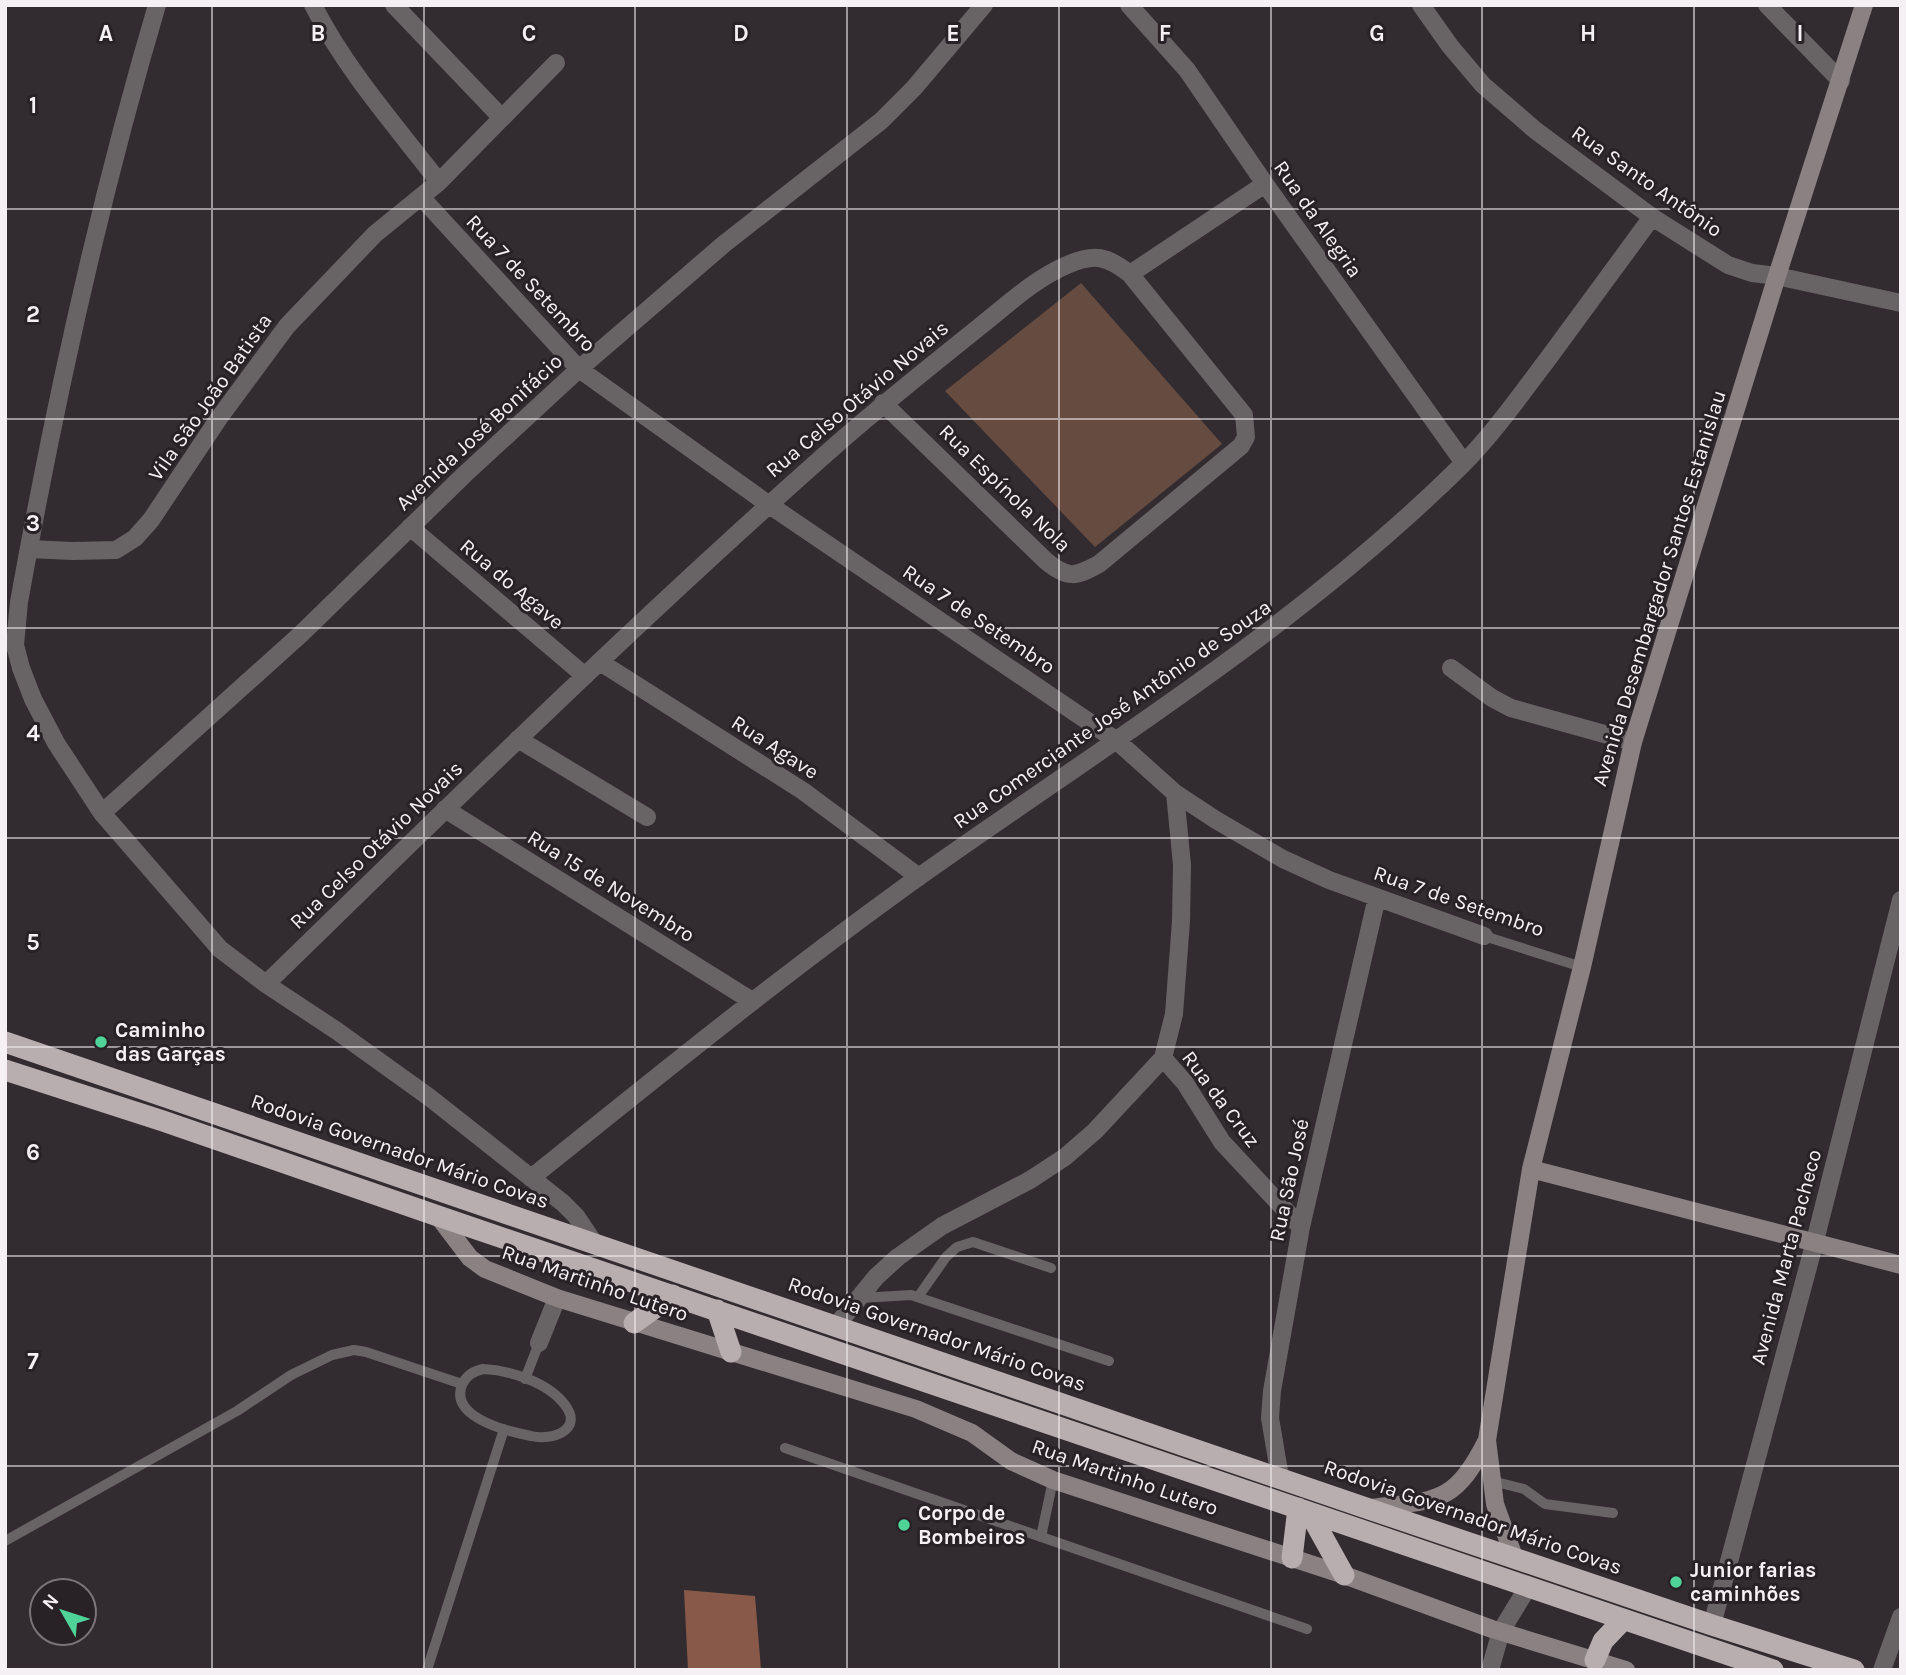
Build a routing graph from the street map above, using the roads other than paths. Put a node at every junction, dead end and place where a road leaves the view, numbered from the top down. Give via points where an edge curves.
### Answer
1 (157, 5) edge
2 (313, 5) edge
3 (394, 5) edge
4 (984, 5) edge
5 (1129, 5) edge
6 (1421, 5) edge
7 (1767, 5) edge
8 (1864, 5) edge
9 (556, 63) dead end
10 (1841, 80) junction
11 (502, 118) junction
12 (439, 182) junction
13 (1265, 184) junction
14 (421, 197) junction
15 (1652, 217) junction
16 (1130, 274) junction
17 (1777, 276) junction
18 (1901, 303) edge
19 (579, 369) junction
20 (883, 403) junction
21 (1464, 463) junction
22 (768, 504) junction
23 (410, 527) junction
24 (29, 548) junction
25 (600, 662) junction
26 (1451, 668) dead end
27 (585, 676) junction
28 (518, 739) junction
29 (1117, 741) junction
30 (1633, 742) junction
31 (1175, 793) junction
32 (445, 809) junction
33 (102, 813) junction
34 (647, 817) dead end
35 (919, 877) junction
36 (1377, 897) junction
37 (1901, 900) edge
38 (1484, 936) joint
39 (1582, 967) junction
40 (266, 984) junction
41 (752, 1001) junction
42 (5, 1042) edge
43 (1163, 1058) junction
44 (5, 1070) edge
45 (1531, 1170) junction
46 (531, 1178) junction
47 (438, 1216) junction
48 (1301, 1227) junction
49 (1815, 1241) junction
50 (594, 1243) junction
51 (1901, 1265) edge
52 (1051, 1268) dead end
53 (673, 1295) junction
54 (918, 1297) junction
55 (557, 1298) junction
56 (860, 1298) junction
57 (717, 1310) junction
58 (634, 1322) junction
59 (836, 1326) junction
60 (539, 1343) joint
61 (731, 1352) junction
62 (1109, 1361) dead end
63 (525, 1379) junction
64 (462, 1384) junction
65 (504, 1429) junction
66 (1487, 1440) junction
67 (785, 1448) dead end
68 (1280, 1476) junction
69 (1053, 1480) junction
70 (1492, 1481) junction
71 (1367, 1508) junction
72 (1304, 1510) junction
73 (1613, 1513) dead end
74 (1041, 1536) junction
75 (5, 1541) edge
76 (1514, 1557) junction
77 (1292, 1558) junction
78 (1344, 1575) junction
79 (1528, 1587) junction
80 (1901, 1616) edge
81 (1623, 1620) junction
82 (1712, 1625) junction
83 (1307, 1629) dead end
84 (1501, 1631) junction
85 (1609, 1666) edge
86 (427, 1670) edge
87 (1490, 1670) edge
88 (1773, 1670) edge
89 (1854, 1670) edge
90 (1882, 1670) edge

1 - 24 street via 69,345
2 - 12 street via 358,78
3 - 11 street
4 - 19 street, Avenida José Bonifácio via 881,121 724,244
5 - 13 street, Rua da Alegria via 1187,70
6 - 15 street, Rua Santo Antônio via 1483,85
7 - 10 street
8 - 10 street, Avenida Desembargador Santos Estanislau
9 - 11 street, Vila São João Batista
10 - 17 street, Avenida Desembargador Santos Estanislau
11 - 12 street, Vila São João Batista
12 - 14 street, Vila São João Batista
13 - 16 street
13 - 21 street, Rua da Alegria
14 - 19 street, Rua 7 de Setembro
14 - 24 street, Vila São João Batista via 375,234 287,327 135,538 116,550
15 - 17 street, Rua Santo Antônio via 1728,265
15 - 21 street, Rua Comerciante José Antônio de Souza via 1513,405
16 - 20 street, Rua Celso Otávio Novais via 1103,257 1065,266 1033,284
16 - 20 street, Rua Espínola Nola via 1244,415 1247,437 1099,564 1082,573 1070,575 1046,561
17 - 18 street, Rua Santo Antônio
17 - 30 street, Avenida Desembargador Santos Estanislau
19 - 22 street, Rua 7 de Setembro
19 - 23 street, Avenida José Bonifácio
20 - 22 street, Rua Celso Otávio Novais
21 - 29 street, Rua Comerciante José Antônio de Souza via 1384,538 1288,617
22 - 25 street, Rua Celso Otávio Novais
22 - 29 street, Rua 7 de Setembro
23 - 27 street, Rua do Agave
23 - 33 street, Avenida José Bonifácio via 301,634
24 - 33 street via 16,628 21,668 56,743
25 - 27 street, Rua Celso Otávio Novais
25 - 35 street, Rua Agave via 803,791
26 - 30 street via 1511,708
27 - 28 street, Rua Celso Otávio Novais
28 - 32 street, Rua Celso Otávio Novais
28 - 34 street
29 - 31 street, Rua 7 de Setembro
29 - 35 street, Rua Comerciante José Antônio de Souza
30 - 39 street, Avenida Desembargador Santos Estanislau
31 - 36 street, Rua 7 de Setembro via 1283,859
31 - 43 street via 1182,865 1181,921 1174,1014
32 - 40 street, Rua Celso Otávio Novais
32 - 41 street, Rua 15 de Novembro
33 - 40 street via 220,949
35 - 41 street, Rua Comerciante José Antônio de Souza
36 - 38 street, Rua 7 de Setembro
36 - 48 street, Rua São José
37 - 49 street, Avenida Marta Pacheco
38 - 39 lane, Rua 7 de Setembro
39 - 45 street, Avenida Desembargador Santos Estanislau
40 - 46 street via 429,1097
41 - 46 street, Rua Comerciante José Antônio de Souza
42 - 50 highway, Rodovia Governador Mário Covas
43 - 48 street, Rua da Cruz via 1185,1083 1222,1142
43 - 56 street via 1065,1157 942,1226 876,1277
44 - 47 highway
45 - 49 street
45 - 66 street, Avenida Desembargador Santos Estanislau
46 - 50 street via 576,1216
47 - 53 highway
47 - 55 street, Rua Martinho Lutero via 470,1258 485,1269
48 - 68 street, Rua São José via 1272,1391 1270,1418
49 - 51 street
49 - 82 street, Avenida Marta Pacheco
50 - 59 highway, Rodovia Governador Mário Covas
52 - 54 lane via 973,1242 946,1257
53 - 57 highway
53 - 58 highway
54 - 56 lane
54 - 62 lane
55 - 58 street, Rua Martinho Lutero
55 - 60 street
56 - 59 street
57 - 61 highway
57 - 72 highway
58 - 61 street, Rua Martinho Lutero
59 - 68 highway, Rodovia Governador Mário Covas
60 - 63 lane
61 - 69 street, Rua Martinho Lutero via 945,1421
63 - 64 lane via 483,1369 474,1371
63 - 65 lane via 561,1400 571,1417 568,1427 552,1438
64 - 65 lane via 462,1402 468,1410
64 - 75 lane via 366,1352 332,1355
65 - 86 lane
66 - 70 street, Avenida Desembargador Santos Estanislau
66 - 71 street, Avenida Desembargador Santos Estanislau via 1475,1464 1445,1495 1425,1502
67 - 74 lane
68 - 71 highway, Rodovia Governador Mário Covas
69 - 74 lane
69 - 77 street, Rua Martinho Lutero
70 - 73 lane via 1524,1489 1545,1504
70 - 76 street, Avenida Desembargador Santos Estanislau via 1502,1529
71 - 76 highway, Rodovia Governador Mário Covas
72 - 77 highway
72 - 78 highway
72 - 79 highway
74 - 83 lane
76 - 82 highway, Rodovia Governador Mário Covas
77 - 78 street, Rua Martinho Lutero
78 - 84 street, Rua Martinho Lutero
79 - 81 highway
79 - 84 street
80 - 90 street
81 - 85 highway via 1603,1641
81 - 88 highway
82 - 89 highway, Rodovia Governador Mário Covas
84 - 85 street, Rua Martinho Lutero
84 - 87 street

